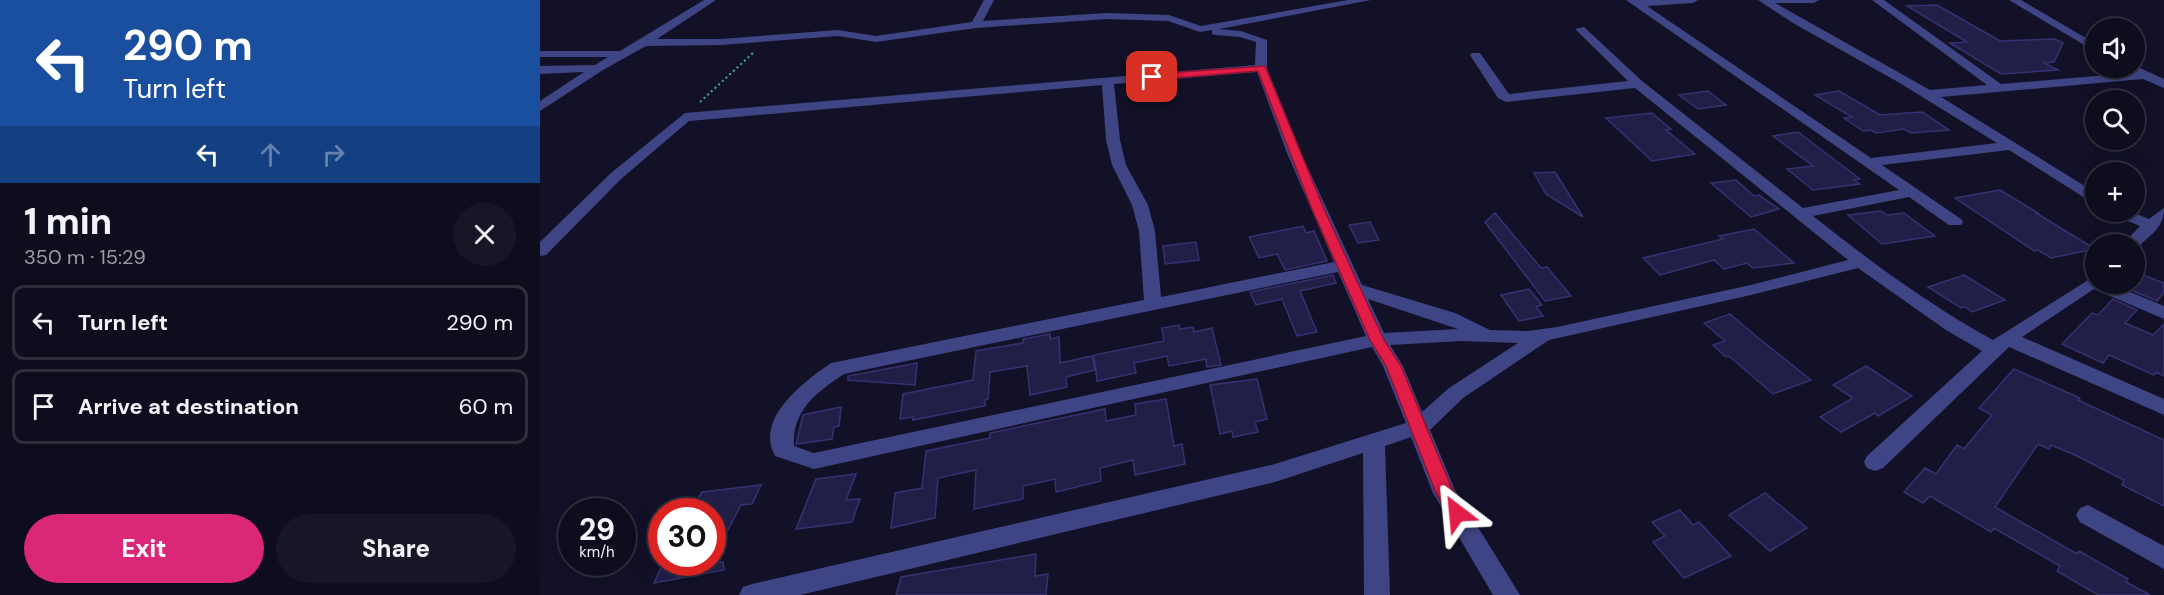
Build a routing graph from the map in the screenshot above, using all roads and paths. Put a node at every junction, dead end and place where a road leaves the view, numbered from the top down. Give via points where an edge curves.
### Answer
1 (711, 0) edge
2 (989, 0) edge
3 (1366, 0) edge
4 (1693, 0) edge
5 (1763, 0) edge
6 (1773, 0) edge
7 (1814, 0) edge
8 (1877, 0) edge
9 (2014, 0) edge
10 (1634, 2) edge
11 (976, 25) junction
12 (1200, 29) junction
13 (1580, 30) dead end
14 (768, 39) junction
15 (644, 43) junction
16 (2085, 43) edge
17 (540, 54) edge
18 (624, 54) junction
19 (1476, 55) dead end
20 (599, 68) junction
21 (1261, 68) junction
22 (540, 70) edge
23 (2145, 75) edge
24 (2111, 78) edge
25 (1108, 81) junction
26 (1638, 84) junction
27 (2164, 84) edge
28 (1999, 88) junction
29 (1927, 94) junction
30 (540, 107) edge
31 (685, 117) junction
32 (2010, 146) junction
33 (1870, 162) junction
34 (1913, 192) junction
35 (2085, 193) edge
36 (1803, 213) junction
37 (2145, 216) edge
38 (2161, 218) edge
39 (1955, 222) dead end
40 (2143, 234) edge
41 (540, 251) edge
42 (1861, 262) junction
43 (1345, 265) junction
44 (2085, 288) edge
45 (1355, 289) junction
46 (2122, 294) edge
47 (1153, 304) junction
48 (2164, 313) edge
49 (1546, 335) junction
50 (1490, 336) junction
51 (1377, 340) junction
52 (2000, 343) junction
53 (2164, 408) edge
54 (1419, 427) junction
55 (1374, 440) junction
56 (1875, 462) dead end
57 (2088, 515) dead end
58 (2164, 558) edge
59 (752, 595) edge
60 (1377, 595) edge
61 (1507, 595) edge

1 - 15 street
2 - 11 street
3 - 12 street
4 - 10 street
5 - 29 street
6 - 7 street
8 - 28 street
9 - 16 street
10 - 33 street
11 - 12 street via 1107,16 1169,18
11 - 14 street via 876,39 838,33
12 - 21 street via 1261,40
13 - 26 street
14 - 15 street
14 - 31 path
15 - 18 street
17 - 18 street
18 - 20 street
19 - 26 street via 1506,98
20 - 22 street
20 - 30 street
21 - 25 street
21 - 43 street
23 - 27 street
24 - 28 street
25 - 31 street
25 - 47 street via 1119,165 1140,205 1147,231
26 - 36 street
28 - 29 street
29 - 32 street
31 - 41 street via 616,176
32 - 33 street
32 - 35 street
33 - 34 street
34 - 36 street
34 - 39 street
36 - 42 street
37 - 38 street
38 - 40 street
42 - 49 street
42 - 52 street via 1953,326
43 - 45 street
43 - 47 street
44 - 52 street via 2045,310
45 - 50 street via 1448,317
45 - 51 street
46 - 48 street
47 - 51 street via 838,368 807,389 790,411 780,432 783,450 814,461
49 - 50 street
49 - 54 street via 1456,393
50 - 51 street
51 - 54 street via 1393,366
52 - 53 street
52 - 56 street
54 - 55 street
54 - 61 street via 1445,493
55 - 59 street via 1275,473
55 - 60 street
57 - 58 street

